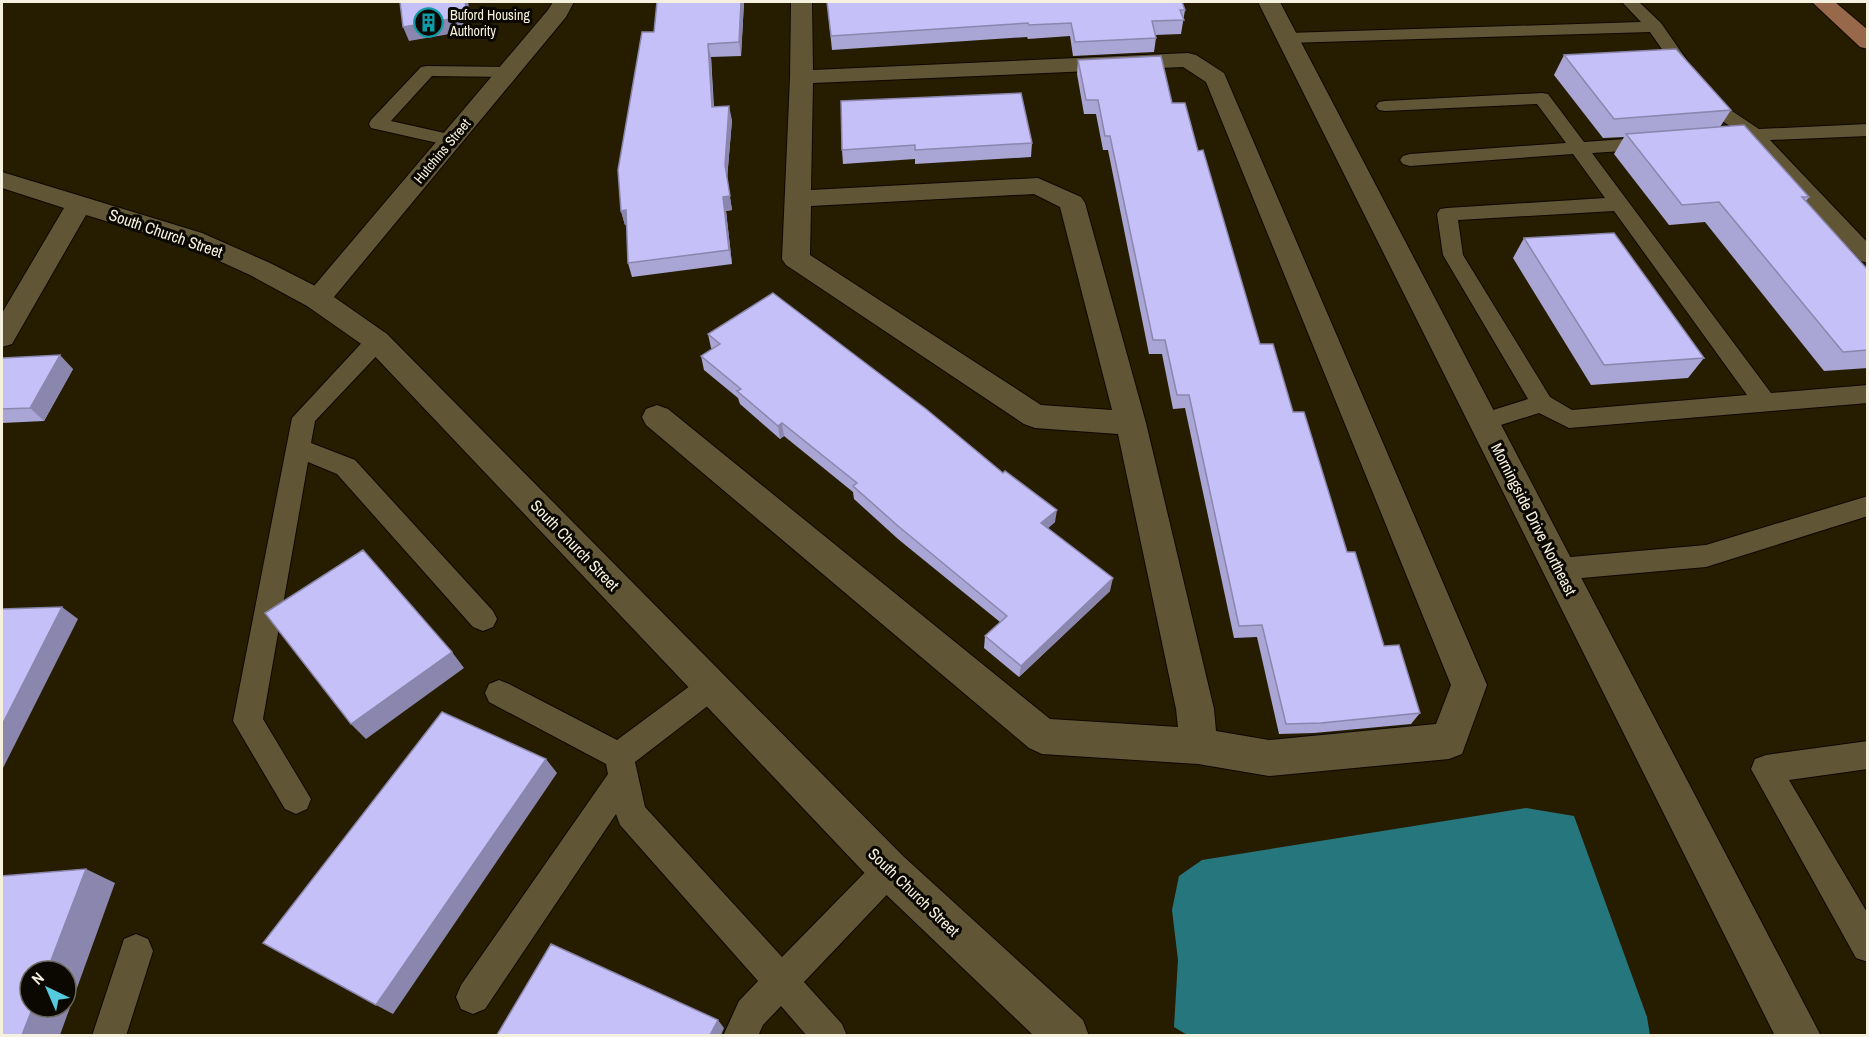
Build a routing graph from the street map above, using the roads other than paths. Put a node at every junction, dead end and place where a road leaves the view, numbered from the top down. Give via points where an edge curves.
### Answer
1 (563, 2) edge
2 (801, 2) edge
3 (1269, 2) edge
4 (1629, 2) edge
5 (1823, 2) edge
6 (1654, 27) junction
7 (1287, 38) junction
8 (1868, 42) edge
9 (509, 72) junction
10 (802, 77) junction
11 (1385, 106) dead end
12 (1868, 130) edge
13 (1755, 135) junction
14 (1696, 139) edge
15 (451, 140) junction
16 (1672, 141) edge
17 (1578, 148) junction
18 (1410, 160) dead end
19 (2, 180) edge
20 (798, 199) junction
21 (79, 204) junction
22 (1619, 204) junction
23 (1868, 256) edge
24 (317, 299) junction
25 (2, 337) edge
26 (377, 341) junction
27 (1868, 394) edge
28 (1765, 402) junction
29 (1542, 403) junction
30 (657, 417) dead end
31 (1485, 421) junction
32 (1131, 423) junction
33 (299, 448) junction
34 (1868, 506) edge
35 (1559, 569) junction
36 (483, 619) dead end
37 (712, 686) junction
38 (499, 693) dead end
39 (1198, 746) junction
40 (1868, 755) edge
41 (621, 767) junction
42 (296, 799) dead end
43 (889, 870) junction
44 (1868, 946) edge
45 (136, 951) dead end
46 (781, 982) junction
47 (473, 997) dead end
48 (108, 1035) edge
49 (740, 1035) edge
50 (830, 1035) edge
51 (1067, 1035) edge
52 (1799, 1035) edge

1 - 9 street, Hutchins Street
2 - 10 street
3 - 7 street, Morningside Drive Northeast
4 - 6 lane
5 - 8 main road
6 - 7 lane
6 - 13 lane via 1708,104
7 - 31 street, Morningside Drive Northeast
9 - 15 street, Hutchins Street
9 - 15 lane via 428,71 378,124
10 - 20 street
10 - 39 street via 1188,60 1216,78 1469,685 1449,741 1269,758
11 - 17 lane via 1542,98
12 - 13 lane
13 - 14 lane
13 - 23 lane
15 - 24 street, Hutchins Street
16 - 17 lane
17 - 18 lane
17 - 22 lane
19 - 21 street, South Church Street
20 - 32 street via 796,259 1035,416
20 - 32 street via 1038,186 1072,203
21 - 24 street, South Church Street via 192,239
21 - 25 street
22 - 28 lane
22 - 29 lane via 1447,214 1453,255
24 - 26 street, South Church Street
26 - 33 lane via 304,418
26 - 37 street, South Church Street
27 - 28 lane
28 - 29 lane via 1569,419
29 - 31 lane
30 - 39 street via 1042,736
31 - 35 street, Morningside Drive Northeast
32 - 39 street via 1195,709
33 - 36 lane via 346,467
33 - 42 lane via 248,721
34 - 35 lane via 1706,556
35 - 52 street, Morningside Drive Northeast
37 - 41 lane
37 - 43 street, South Church Street
38 - 41 lane
40 - 44 lane via 1766,768
41 - 46 lane via 631,814
41 - 47 lane
43 - 46 lane
43 - 51 street, South Church Street
45 - 48 lane
46 - 49 lane via 751,1012
46 - 50 lane

